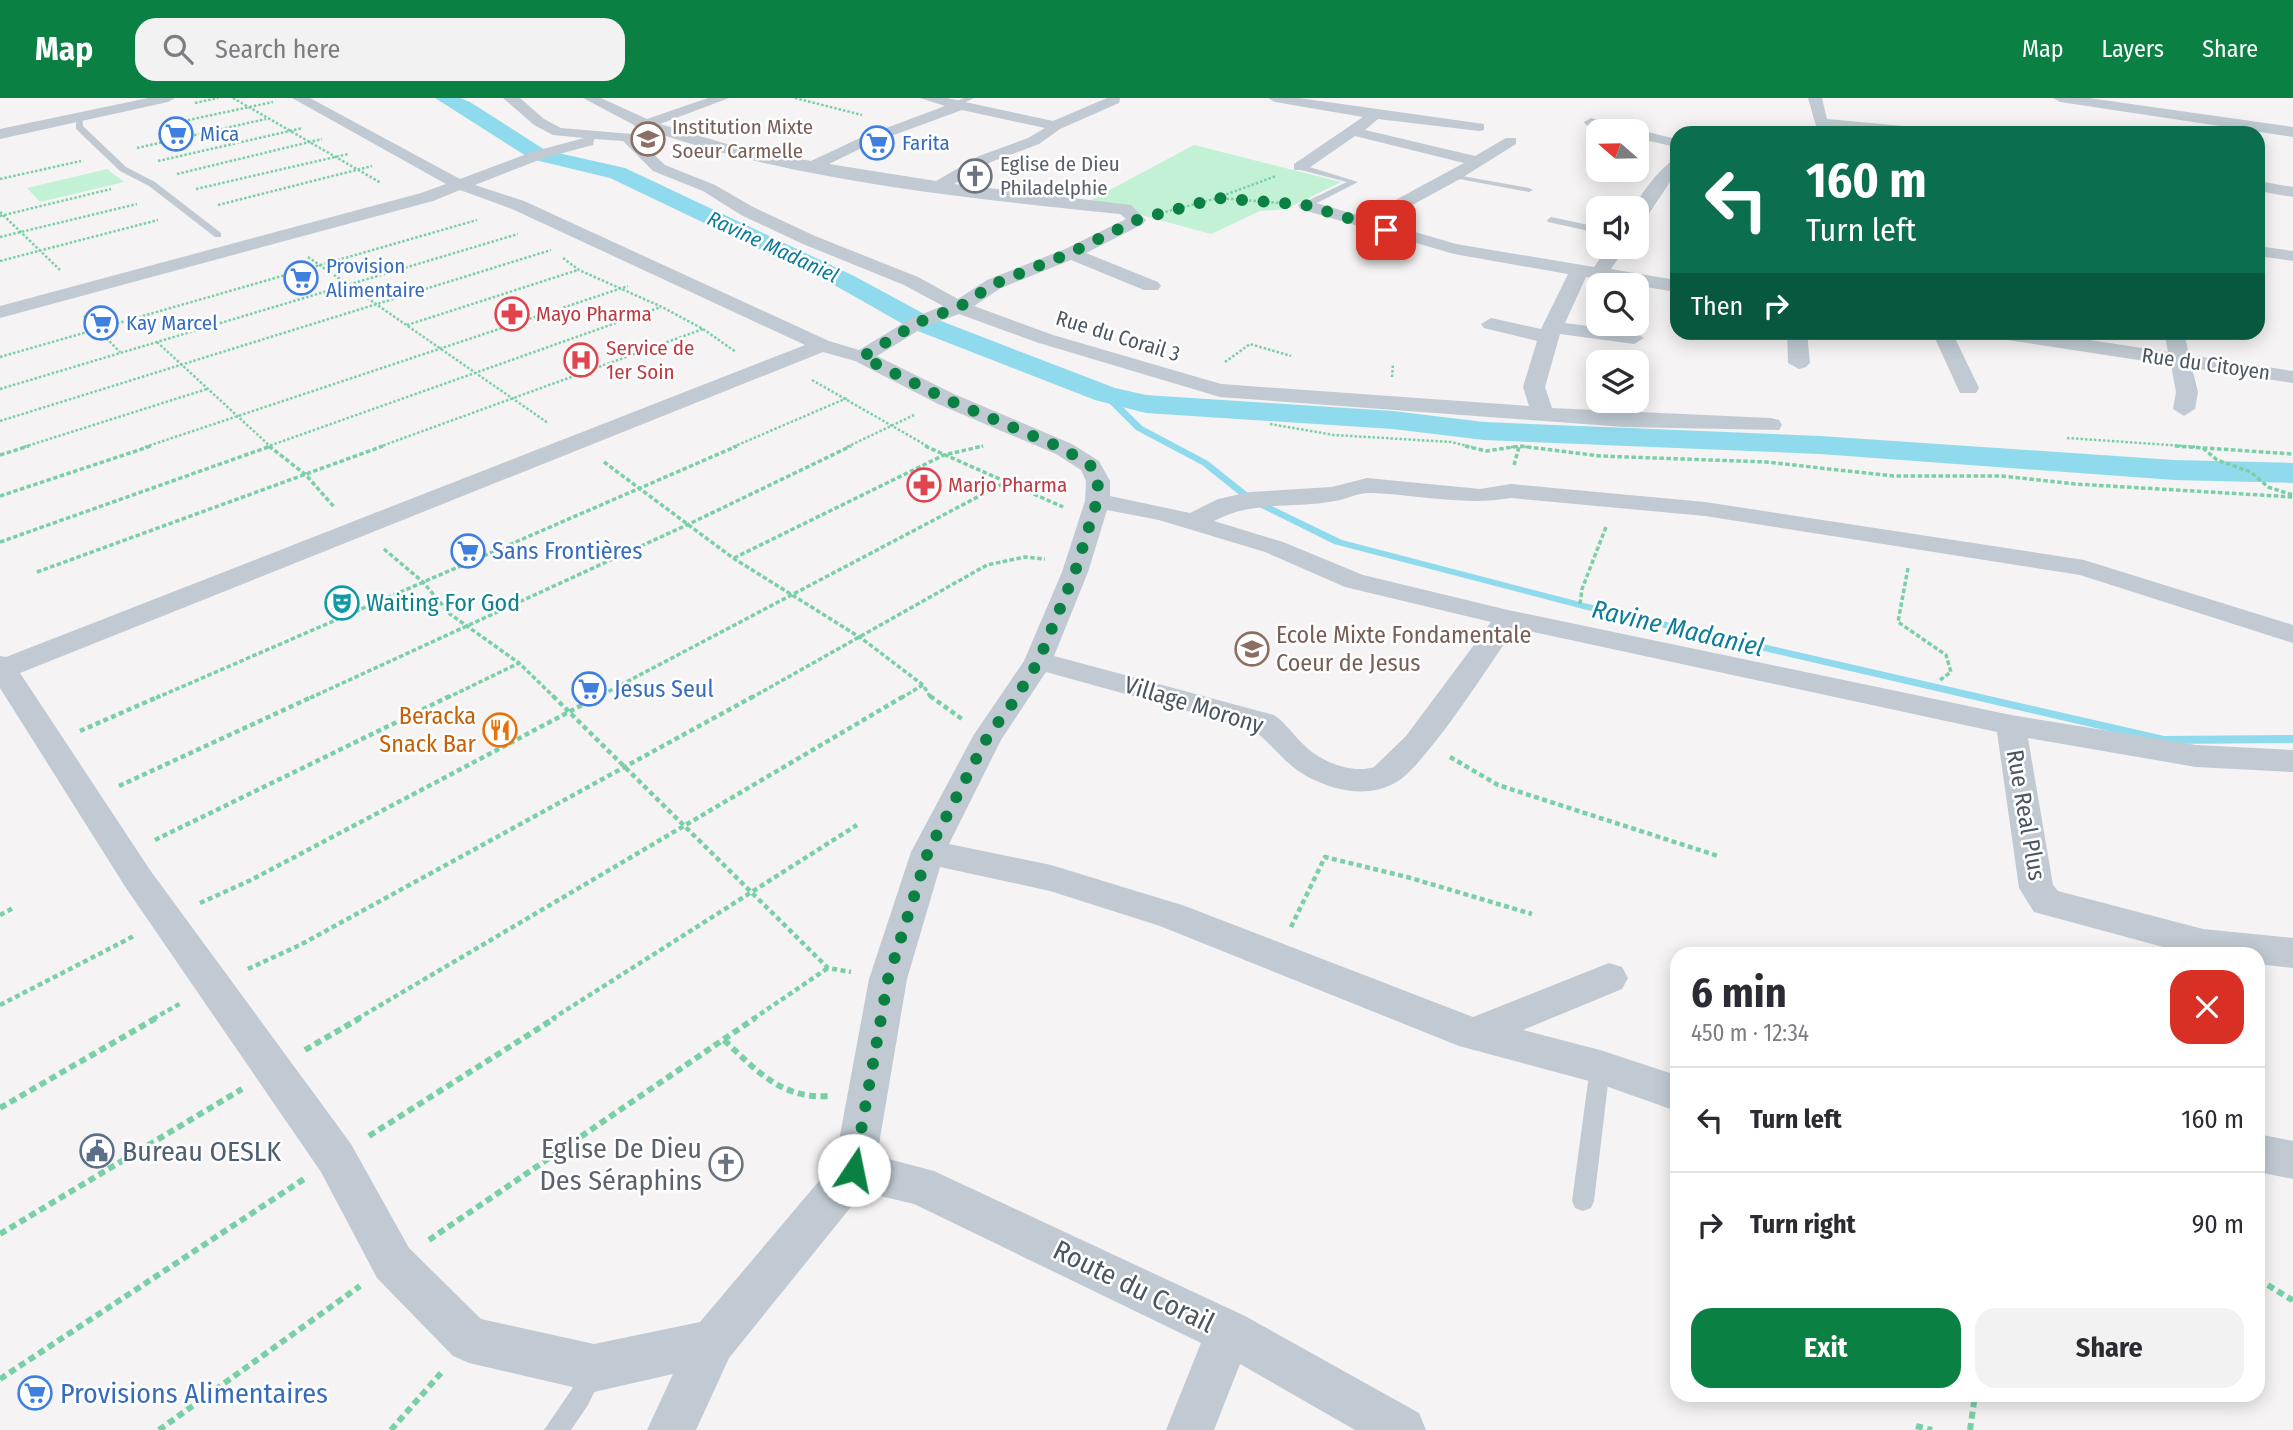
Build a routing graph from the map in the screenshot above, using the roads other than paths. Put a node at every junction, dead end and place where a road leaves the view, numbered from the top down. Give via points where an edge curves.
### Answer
1 (168, 98) edge
2 (299, 98) edge
3 (510, 98) edge
4 (590, 98) edge
5 (723, 98) edge
6 (927, 98) edge
7 (1275, 98) edge
8 (1387, 98) edge
9 (1815, 98) edge
10 (2060, 98) edge
11 (1114, 100) dead end
12 (960, 103) edge
13 (2216, 113) junction
14 (1377, 114) junction
15 (79, 117) junction
16 (646, 125) junction
17 (1055, 126) junction
18 (1852, 126) edge
19 (2206, 126) edge
20 (1479, 127) dead end
21 (1355, 132) junction
22 (2293, 132) edge
23 (0, 134) edge
24 (615, 136) junction
25 (1649, 136) edge
26 (1511, 141) dead end
27 (1670, 142) edge
28 (1475, 161) junction
29 (813, 166) junction
30 (1300, 167) joint
31 (1670, 170) edge
32 (1454, 176) junction
33 (460, 185) junction
34 (2265, 187) edge
35 (937, 188) junction
36 (1529, 190) dead end
37 (2293, 192) edge
38 (1649, 199) edge
39 (1306, 205) joint
40 (1550, 220) dead end
41 (1363, 224) junction
42 (1586, 228) edge
43 (218, 235) dead end
44 (2265, 252) edge
45 (1070, 253) junction
46 (2293, 256) edge
47 (1604, 259) edge
48 (1589, 272) junction
49 (1670, 285) edge
50 (1151, 286) dead end
51 (959, 307) junction
52 (0, 312) edge
53 (1492, 324) dead end
54 (1550, 332) junction
55 (1634, 338) dead end
56 (1798, 340) edge
57 (1946, 340) edge
58 (2046, 340) edge
59 (2176, 340) edge
60 (822, 345) junction
61 (862, 357) junction
62 (2181, 361) junction
63 (1799, 363) dead end
64 (2293, 377) edge
65 (1968, 388) dead end
66 (2184, 409) dead end
67 (1542, 412) junction
68 (1771, 425) dead end
69 (1094, 510) junction
70 (1192, 522) junction
71 (1508, 618) junction
72 (2293, 634) edge
73 (1038, 662) junction
74 (1, 668) edge
75 (2011, 725) junction
76 (2293, 761) edge
77 (928, 852) junction
78 (2239, 947) edge
79 (2265, 950) edge
80 (2293, 953) edge
81 (1609, 978) dead end
82 (1473, 1034) junction
83 (1601, 1067) junction
84 (1670, 1091) edge
85 (2265, 1154) edge
86 (2293, 1160) edge
87 (854, 1170) junction
88 (1583, 1201) dead end
89 (1229, 1332) junction
90 (713, 1342) junction
91 (594, 1368) junction
92 (556, 1430) edge
93 (671, 1430) edge
94 (1190, 1430) edge
95 (1402, 1430) edge

1 - 15 street
2 - 33 street
3 - 24 street, Rue du Corail 3 via 558,132
4 - 16 street
5 - 16 street
6 - 12 street
7 - 14 street
8 - 14 street
9 - 18 street via 1821,123
10 - 13 street
11 - 17 street
12 - 17 street
12 - 29 street via 867,139
13 - 19 street
13 - 22 street
14 - 20 street
14 - 21 street
15 - 23 street
15 - 43 lane via 79,127 123,169 152,184
16 - 24 street
16 - 29 street via 746,154
17 - 35 street
21 - 28 street
21 - 30 street
24 - 33 street via 538,155
24 - 51 street, Rue du Corail 3 via 627,138 659,168
25 - 27 street
26 - 28 street
28 - 32 street
29 - 35 street
30 - 39 lane via 1354,182
31 - 38 street
32 - 36 lane
32 - 41 street
33 - 52 street
33 - 60 street via 520,219 556,222
34 - 37 street
35 - 45 street via 1125,209 1137,220
39 - 41 street
40 - 42 lane
41 - 48 street via 1454,249
44 - 46 street
45 - 50 street
45 - 51 street via 994,284
47 - 48 street
48 - 49 street
48 - 54 street
51 - 61 street via 919,322
51 - 67 street, Rue du Corail 3 via 1046,339 1220,390
53 - 54 street
54 - 55 street
54 - 67 street via 1534,387
56 - 63 street
57 - 65 street
58 - 62 street, Rue du Citoyen
59 - 62 street
60 - 61 street
60 - 74 street
61 - 69 street via 1064,449 1091,466 1098,481
62 - 64 street, Rue du Citoyen
62 - 66 street via 2187,392
67 - 68 street, Rue du Corail 3
69 - 70 street
69 - 73 street
70 - 71 street via 1274,547 1354,581
70 - 72 street via 1250,499 1333,494 1367,485 1480,496 1511,491 1705,509 2084,568
71 - 73 street, Village Morony via 1417,743 1385,775 1366,781 1343,779 1296,755 1263,722
71 - 75 street
73 - 77 street via 988,736
74 - 91 street via 166,919 336,1158 393,1263 469,1340
75 - 76 street via 2196,756
75 - 78 street, Rue Real Plus via 2036,888 2046,902 2203,943
77 - 82 street via 1052,878 1172,916
77 - 87 street via 888,979
79 - 80 street, Rue Real Plus
81 - 82 street
82 - 83 street
83 - 84 street
83 - 88 lane
85 - 86 street
87 - 89 street, Route du Corail via 919,1185
87 - 90 street
89 - 94 street
89 - 95 street, Route du Corail
90 - 91 street
90 - 93 street
91 - 92 lane

